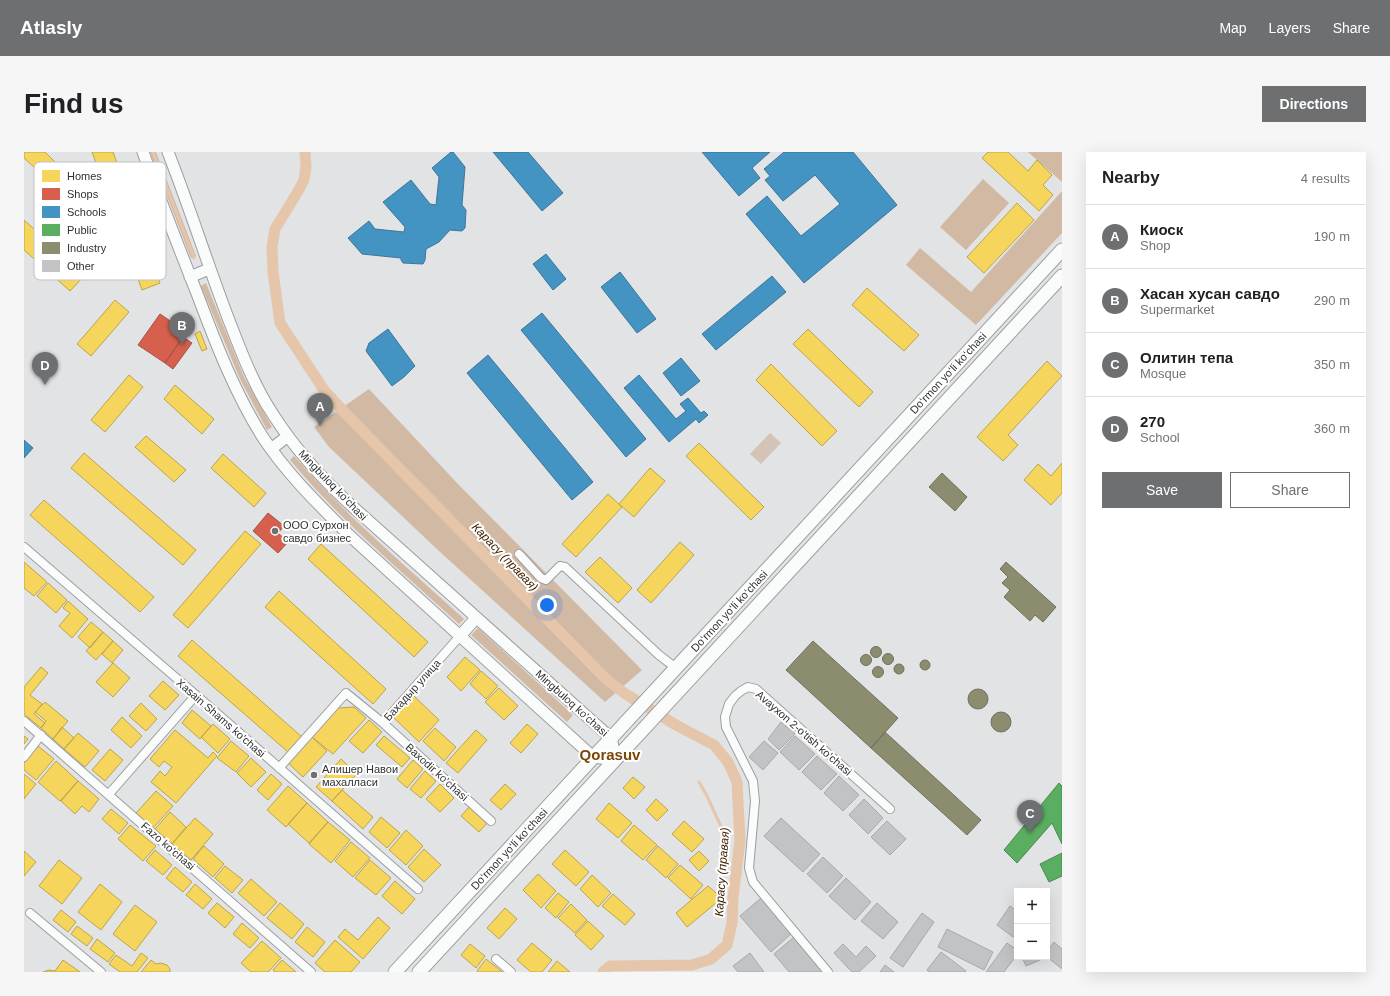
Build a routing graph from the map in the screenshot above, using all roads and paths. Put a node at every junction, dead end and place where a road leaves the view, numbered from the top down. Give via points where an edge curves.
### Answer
1 (143, 152) edge
2 (168, 152) edge
3 (147, 162) edge
4 (166, 214) edge
5 (1062, 250) edge
6 (209, 269) junction
7 (1062, 276) edge
8 (190, 278) junction
9 (288, 436) junction
10 (271, 449) junction
11 (24, 547) edge
12 (519, 554) dead end
13 (476, 618) junction
14 (460, 636) junction
15 (676, 668) junction
16 (196, 695) junction
17 (24, 721) edge
18 (383, 723) junction
19 (41, 735) junction
20 (611, 738) junction
21 (24, 757) edge
22 (593, 757) junction
23 (616, 760) junction
24 (279, 768) junction
25 (109, 794) junction
26 (890, 809) dead end
27 (491, 821) dead end
28 (418, 889) dead end
29 (30, 913) dead end
30 (496, 959) dead end
31 (99, 972) edge
32 (311, 972) edge
33 (395, 972) edge
34 (419, 972) edge
35 (511, 972) edge
36 (828, 972) edge

1 - 3 main road, Mingbuloq ko'chasi
2 - 6 main road, Mingbuloq ko'chasi
4 - 8 main road, Mingbuloq ko'chasi
5 - 15 main road, Do‘rmon yo‘li ko‘chasi
6 - 8 main road
6 - 9 main road, Mingbuloq ko'chasi via 240,350 258,388
7 - 23 main road, Do‘rmon yo‘li ko‘chasi
8 - 10 main road, Mingbuloq ko'chasi via 238,392
9 - 10 main road
9 - 13 main road, Mingbuloq ko'chasi via 341,496
10 - 14 main road, Mingbuloq ko'chasi via 338,525
11 - 16 street, Xasain Shams ko'chasi
12 - 15 street via 541,578 546,580 560,566 565,567 658,655
13 - 14 main road
13 - 20 main road, Mingbuloq ko'chasi
14 - 18 street, Бахадыр улица
14 - 22 main road, Mingbuloq ko'chasi
15 - 20 main road, Do‘rmon yo‘li ko‘chasi
16 - 24 street, Xasain Shams ko'chasi
16 - 25 street
17 - 19 street, Fazo ko'chasi
18 - 24 street, Бахадыр улица via 346,693
18 - 27 street, Baxodir ko'chasi
19 - 21 street
19 - 25 street, Fazo ko'chasi
20 - 22 main road, Do‘rmon yo‘li ko‘chasi
20 - 23 main road, Mingbuloq ko'chasi
22 - 23 main road
22 - 33 main road, Do‘rmon yo‘li ko‘chasi
23 - 34 main road, Do‘rmon yo‘li ko‘chasi
24 - 28 street, Xasain Shams ko'chasi
25 - 32 street, Fazo ko'chasi
26 - 36 street, Avayxon 2-o'tish ko'chasi via 756,689 748,687 729,704 725,717 726,727 753,781 750,876
29 - 31 street
30 - 35 street

